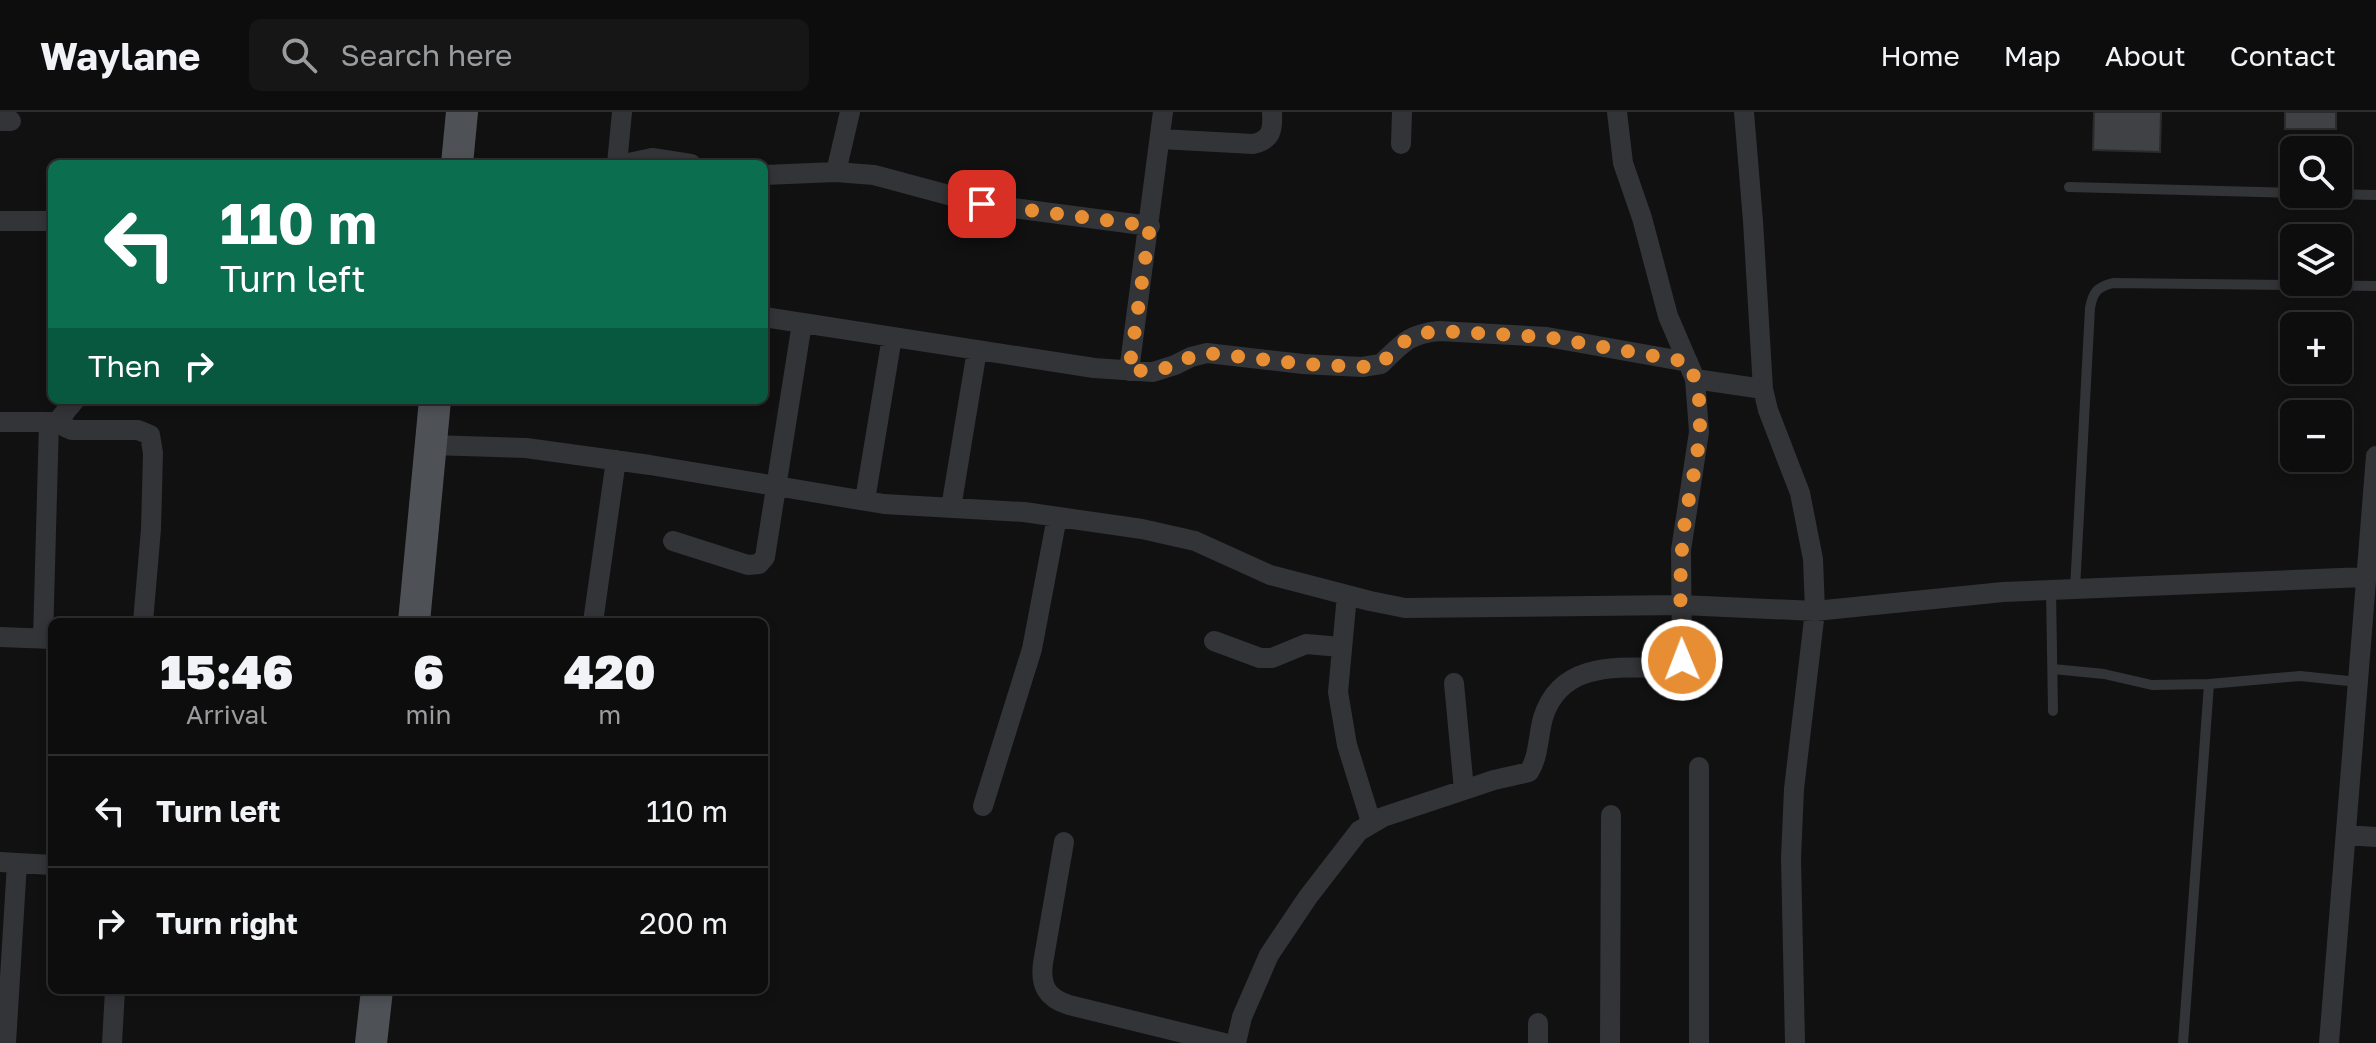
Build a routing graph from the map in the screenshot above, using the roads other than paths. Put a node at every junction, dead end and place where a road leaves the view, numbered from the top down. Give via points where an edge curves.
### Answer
1 (462, 112) edge
2 (622, 112) edge
3 (850, 112) edge
4 (1163, 112) edge
5 (1272, 112) edge
6 (1402, 112) edge
7 (1617, 112) edge
8 (1744, 112) edge
9 (1160, 139) junction
10 (1401, 144) dead end
11 (457, 160) edge
12 (617, 160) edge
13 (643, 160) edge
14 (665, 160) edge
15 (836, 172) junction
16 (768, 175) edge
17 (2069, 187) dead end
18 (2280, 193) edge
19 (2352, 195) edge
20 (2376, 195) edge
21 (0, 221) edge
22 (48, 221) edge
23 (1150, 226) junction
24 (2376, 286) edge
25 (768, 318) edge
26 (802, 323) junction
27 (892, 337) junction
28 (977, 350) junction
29 (1692, 370) junction
30 (1129, 371) junction
31 (1763, 389) junction
32 (71, 404) edge
33 (435, 404) edge
34 (54, 421) junction
35 (0, 422) edge
36 (431, 445) junction
37 (2376, 456) edge
38 (616, 460) junction
39 (777, 486) junction
40 (865, 500) junction
41 (951, 508) junction
42 (1057, 517) junction
43 (673, 541) dead end
44 (2365, 577) junction
45 (2075, 589) junction
46 (2051, 590) junction
47 (1347, 595) junction
48 (1681, 605) junction
49 (1815, 611) junction
50 (49, 618) edge
51 (143, 618) edge
52 (414, 618) edge
53 (594, 618) edge
54 (0, 637) edge
55 (48, 639) edge
56 (1214, 641) dead end
57 (1341, 647) junction
58 (2053, 669) junction
59 (2358, 682) junction
60 (1454, 683) dead end
61 (2209, 684) junction
62 (2053, 711) dead end
63 (1699, 767) dead end
64 (1464, 790) junction
65 (983, 806) dead end
66 (1611, 815) dead end
67 (1371, 822) junction
68 (2347, 835) junction
69 (2376, 837) edge
70 (1064, 842) dead end
71 (9, 863) edge
72 (48, 865) edge
73 (115, 994) edge
74 (377, 994) edge
75 (6, 1043) edge
76 (112, 1043) edge
77 (371, 1043) edge
78 (1224, 1043) edge
79 (1236, 1043) edge
80 (1610, 1043) edge
81 (1699, 1043) edge
82 (1795, 1043) edge
83 (2183, 1043) edge
84 (2329, 1043) edge

1 - 11 main road
2 - 12 street
3 - 15 street
4 - 9 street
5 - 9 street via 1271,132 1263,142
6 - 10 street
7 - 29 street via 1623,163 1668,316
8 - 31 street
9 - 23 street
13 - 14 street
15 - 16 street
15 - 23 street via 874,175 1010,209
17 - 18 lane
19 - 20 lane
21 - 22 street
23 - 30 street
24 - 45 lane via 2113,283 2093,293
25 - 26 street
26 - 27 street
26 - 39 street
27 - 28 street
27 - 40 street
28 - 30 street
28 - 41 street
29 - 30 street via 1547,337 1439,331 1412,337 1381,364 1362,367 1207,353 1161,370
29 - 31 street
29 - 48 street via 1699,432 1684,521
31 - 49 street via 1800,493 1813,559
32 - 34 street
33 - 36 main road
34 - 35 street
34 - 50 street
34 - 51 street via 72,430 138,430 150,435 151,529
36 - 38 street via 526,448
36 - 52 main road
37 - 44 street
38 - 39 street
38 - 53 street
39 - 40 street
39 - 43 street via 767,550 759,564 743,564
40 - 41 street
41 - 42 street
42 - 47 street via 1195,541 1270,575
42 - 65 street via 1032,649
44 - 45 street
44 - 59 street
45 - 46 street
46 - 49 street
46 - 58 lane
47 - 48 street via 1405,608
47 - 57 street
48 - 49 street
48 - 64 street via 1680,665 1589,670 1574,677 1543,716 1529,772
49 - 82 street via 1794,789
54 - 55 street
56 - 57 street via 1260,658 1306,644
57 - 67 street via 1341,716
58 - 61 lane via 2139,684
58 - 62 lane
59 - 61 lane via 2300,676
59 - 68 street
60 - 64 street
61 - 83 lane
63 - 81 street
64 - 67 street
66 - 80 street
67 - 79 street via 1339,854 1269,955
68 - 69 street
68 - 84 street
70 - 78 street via 1041,975 1046,991 1069,1005
71 - 72 street
71 - 75 street
73 - 76 street
74 - 77 main road

